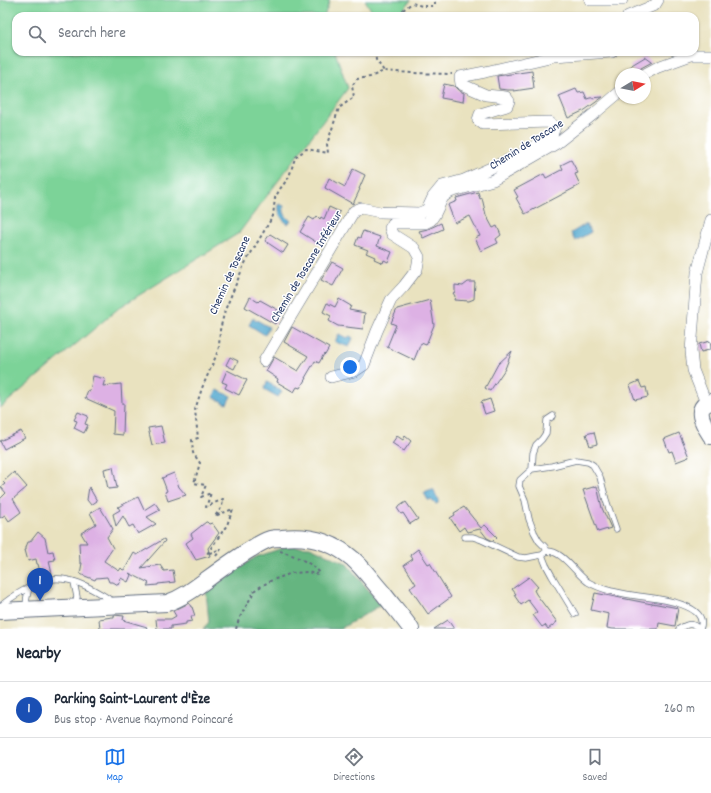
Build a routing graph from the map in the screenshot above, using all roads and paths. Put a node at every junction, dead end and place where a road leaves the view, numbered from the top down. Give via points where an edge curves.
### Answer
1 (434, 0) edge
2 (590, 0) edge
3 (622, 0) edge
4 (658, 0) edge
5 (403, 12) edge
6 (638, 12) edge
7 (699, 54) edge
8 (711, 55) edge
9 (376, 56) edge
10 (548, 56) edge
11 (683, 56) edge
12 (384, 71) junction
13 (651, 71) edge
14 (460, 77) junction
15 (615, 96) edge
16 (711, 220) edge
17 (264, 360) dead end
18 (331, 377) dead end
19 (708, 403) edge
20 (553, 416) dead end
21 (711, 436) edge
22 (532, 469) junction
23 (616, 529) dead end
24 (465, 537) dead end
25 (270, 539) junction
26 (545, 553) junction
27 (214, 558) dead end
28 (74, 582) junction
29 (29, 588) junction
30 (0, 606) edge
31 (114, 606) junction
32 (73, 608) junction
33 (28, 610) junction
34 (0, 611) edge
35 (575, 614) dead end
36 (236, 629) edge
37 (411, 629) edge
38 (679, 629) edge
39 (699, 629) edge

1 - 5 path via 435,6 412,3
2 - 3 street
4 - 6 street via 655,5
7 - 8 street
9 - 12 path
10 - 14 street
11 - 13 street
12 - 14 path via 451,73
12 - 27 path, Chemin de Toscane via 357,79 352,86 354,97 339,108 327,144 328,153 306,149 295,158 289,177 275,198 272,216 244,265 225,310 216,356 195,410 198,438 192,440 192,453 200,463 194,483 206,485 201,497 211,494 206,507 223,499 222,507 215,516 233,509 227,525 207,554 221,549
14 - 17 street, Chemin de Toscane Inférieur via 461,84 486,96 506,98 509,101 507,106 480,114 478,120 483,124 549,122 555,127 552,135 522,154 464,180 442,186 427,210 419,213 380,212 361,208 354,211
15 - 18 street, Chemin de Toscane via 557,142 494,180 450,192 443,197 431,220 424,223 393,223 390,228 392,234 414,248 419,257 417,269 391,300 364,365 355,371
16 - 19 street via 697,273 692,351 693,370
19 - 21 main road via 700,413 702,422
20 - 22 lane via 547,420 546,433 536,445
22 - 23 lane via 576,460 593,465 600,477
22 - 26 lane via 520,480 519,486 534,532 545,547
24 - 26 lane via 482,540 518,557 526,558
25 - 31 main road via 252,548 173,601
25 - 36 path via 275,550 293,555 320,573 292,573 255,590
25 - 37 main road via 310,538 343,551 358,564
26 - 35 lane via 546,565
26 - 39 lane via 550,551 563,558 587,581 601,588 681,604 698,613 702,624
28 - 29 lane via 50,579
28 - 31 lane via 106,596 112,600
28 - 32 lane via 77,597
29 - 30 lane
29 - 33 lane via 26,604
31 - 32 main road
32 - 33 main road
33 - 34 main road
38 - 39 lane via 689,624

